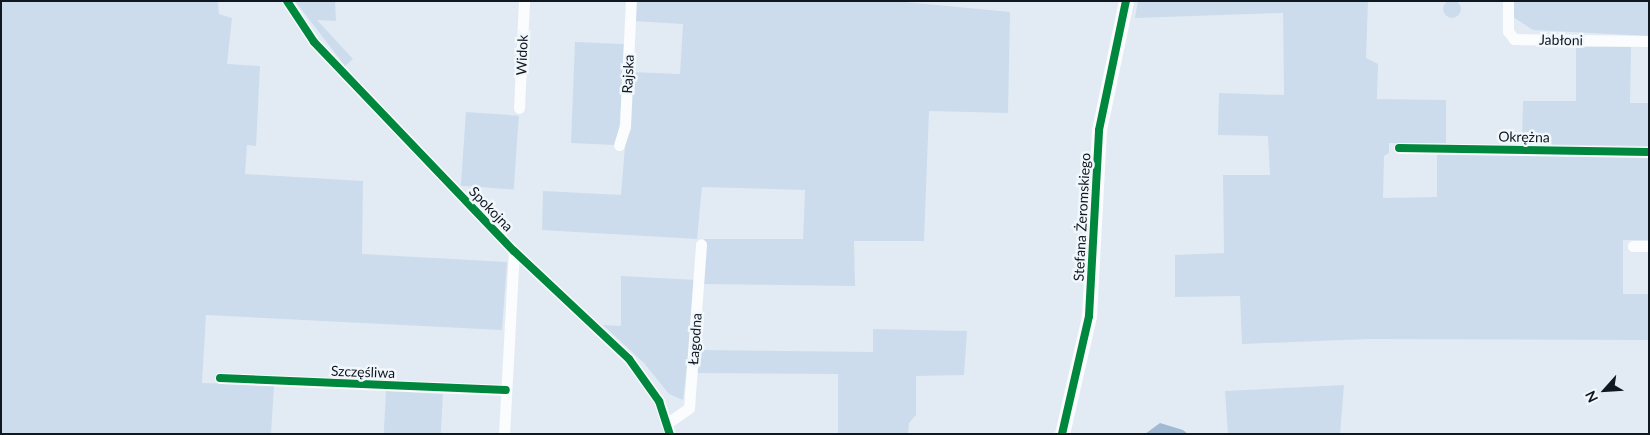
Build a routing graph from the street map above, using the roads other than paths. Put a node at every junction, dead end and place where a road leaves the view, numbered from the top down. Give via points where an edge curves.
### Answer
1 (287, 1) edge
2 (524, 1) edge
3 (631, 1) edge
4 (1126, 1) edge
5 (1508, 1) edge
6 (1649, 41) edge
7 (519, 108) dead end
8 (619, 145) dead end
9 (1399, 148) dead end
10 (1649, 152) edge
11 (701, 244) dead end
12 (1633, 246) dead end
13 (1649, 246) edge
14 (514, 251) junction
15 (220, 378) dead end
16 (506, 390) junction
17 (670, 428) edge
18 (504, 434) edge
19 (1062, 434) edge

1 - 14 street, Spokojna via 314,42
2 - 7 street, Widok
3 - 8 street, Rajska via 625,126
4 - 19 street, Stefana Żeromskiego via 1099,130 1089,316
5 - 6 street, Jabłoni via 1508,31 1514,39
9 - 10 street, Okrężna
11 - 17 street, Łagodna via 689,408
12 - 13 street
14 - 16 street
14 - 17 street, Spokojna via 647,379
15 - 16 street, Szczęśliwa
16 - 18 street

